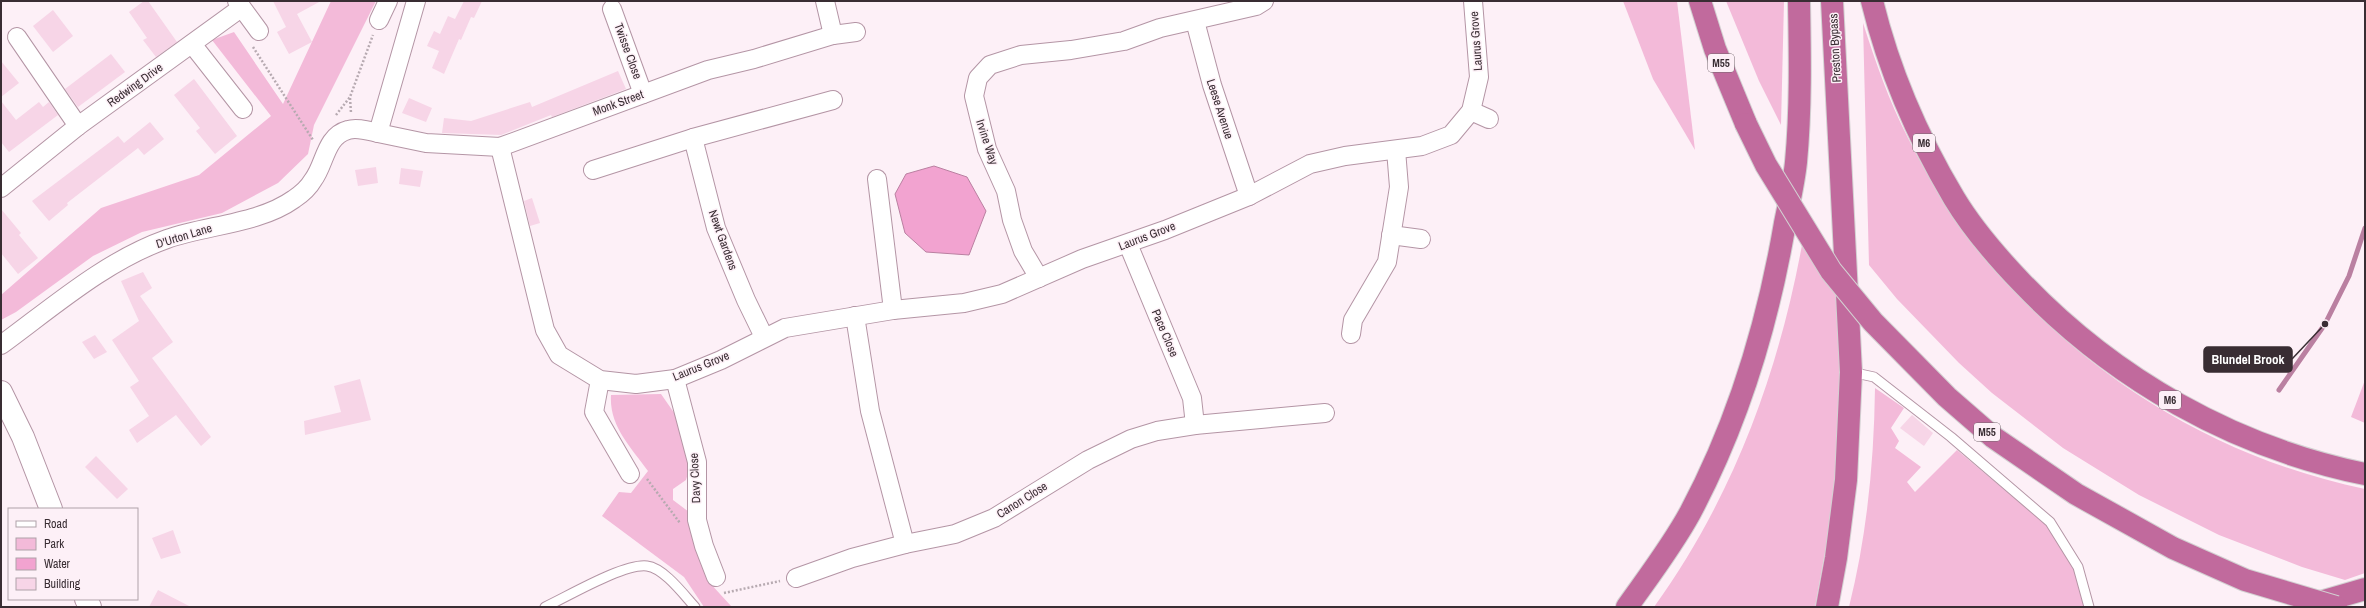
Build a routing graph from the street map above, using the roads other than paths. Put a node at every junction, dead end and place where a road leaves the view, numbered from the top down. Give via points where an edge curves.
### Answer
1 (388, 1) edge
2 (416, 1) edge
3 (825, 1) edge
4 (1264, 1) edge
5 (1473, 1) edge
6 (1700, 1) edge
7 (1799, 1) edge
8 (1832, 1) edge
9 (1872, 1) edge
10 (239, 4) edge
11 (612, 9) dead end
12 (379, 20) road end
13 (1195, 21) junction
14 (856, 32) dead end
15 (833, 34) junction
16 (17, 37) dead end
17 (255, 38) road end
18 (192, 44) junction
19 (643, 94) junction
20 (833, 100) dead end
21 (243, 109) dead end
22 (1471, 111) junction
23 (1489, 119) dead end
24 (78, 126) junction
25 (355, 129) joint
26 (378, 133) junction
27 (693, 138) junction
28 (500, 147) junction
29 (1396, 150) junction
30 (593, 170) dead end
31 (877, 179) dead end
32 (1, 188) edge
33 (1249, 196) junction
34 (1391, 235) junction
35 (1421, 239) dead end
36 (1128, 244) junction
37 (1039, 278) junction
38 (893, 310) junction
39 (855, 316) junction
40 (1351, 334) dead end
41 (764, 337) junction
42 (1, 345) edge
43 (1851, 372) junction
44 (676, 379) junction
45 (600, 380) junction
46 (1, 392) edge
47 (1325, 413) dead end
48 (1195, 425) junction
49 (630, 474) dead end
50 (2365, 474) edge
51 (51, 508) edge
52 (905, 544) junction
53 (716, 577) dead end
54 (796, 578) dead end
55 (2365, 589) edge
56 (545, 607) edge
57 (695, 607) edge
58 (1627, 607) edge
59 (1827, 607) edge
60 (2089, 607) edge
61 (2303, 607) edge
62 (2336, 607) edge

1 - 12 street
2 - 26 street
3 - 15 street
4 - 13 street via 1256,6
5 - 22 street, Laurus Grove via 1479,77
6 - 62 highway, M55, bridge via 1715,49 1746,124 1766,164 1831,270 1873,322 1947,397 1993,437 2076,494 2172,548 2245,580
7 - 58 highway via 1796,164 1765,319 1749,373 1713,464 1690,513 1672,544
8 - 43 highway, Preston Bypass
9 - 50 highway, M6 via 1883,45 1902,95 1915,126 1955,199 2008,268 2050,312 2090,347 2161,395 2209,421 2233,433 2286,452
10 - 17 street, Redwing Drive
10 - 18 street, Redwing Drive
11 - 19 street, Twisse Close
13 - 33 street, Leese Avenue via 1212,85
13 - 37 street, Irvine Way via 1160,28 1124,41 1021,55 990,65 978,78 974,96 987,149 1006,191 1012,220 1023,251
14 - 15 street, Monk Street
15 - 19 street, Monk Street via 754,59 708,70
16 - 24 street
18 - 21 street
18 - 24 street, Redwing Drive
19 - 28 street, Monk Street
20 - 27 street
22 - 23 street
22 - 29 street, Laurus Grove via 1450,135 1422,146
24 - 32 street, Redwing Drive
25 - 26 street, Monk Street
25 - 42 street, D'Urton Lane via 343,131 330,143 314,180 293,200 257,216 167,239 132,254 80,287
26 - 28 street, Monk Street via 426,143
27 - 30 street
27 - 41 street, Newt Gardens via 716,228
28 - 45 street, Laurus Grove via 545,330 559,355
29 - 33 street, Laurus Grove via 1345,156 1310,164
29 - 34 street via 1399,187
31 - 38 street
33 - 36 street, Laurus Grove
34 - 35 street
34 - 40 street via 1387,262 1353,320
36 - 37 street, Laurus Grove via 1082,259
36 - 48 street, Pace Close via 1192,398
37 - 38 street, Laurus Grove via 1002,294 964,303
38 - 39 street, Laurus Grove
39 - 41 street, Laurus Grove via 785,328
39 - 52 street via 870,411
41 - 44 street, Laurus Grove via 721,360
43 - 59 highway, Preston Bypass via 1846,480
43 - 60 lane via 1874,377 1951,437 2050,522 2078,567
44 - 45 street, Laurus Grove via 636,384
44 - 53 street, Davy Close via 697,462 697,520
45 - 49 street via 594,412
46 - 51 street via 23,437
47 - 48 street
48 - 52 street, Canon Close via 1158,431 1131,439 1088,460 994,518 955,534
52 - 54 street, Canon Close via 852,558
55 - 61 highway
56 - 57 lane via 623,570 647,566 666,576

